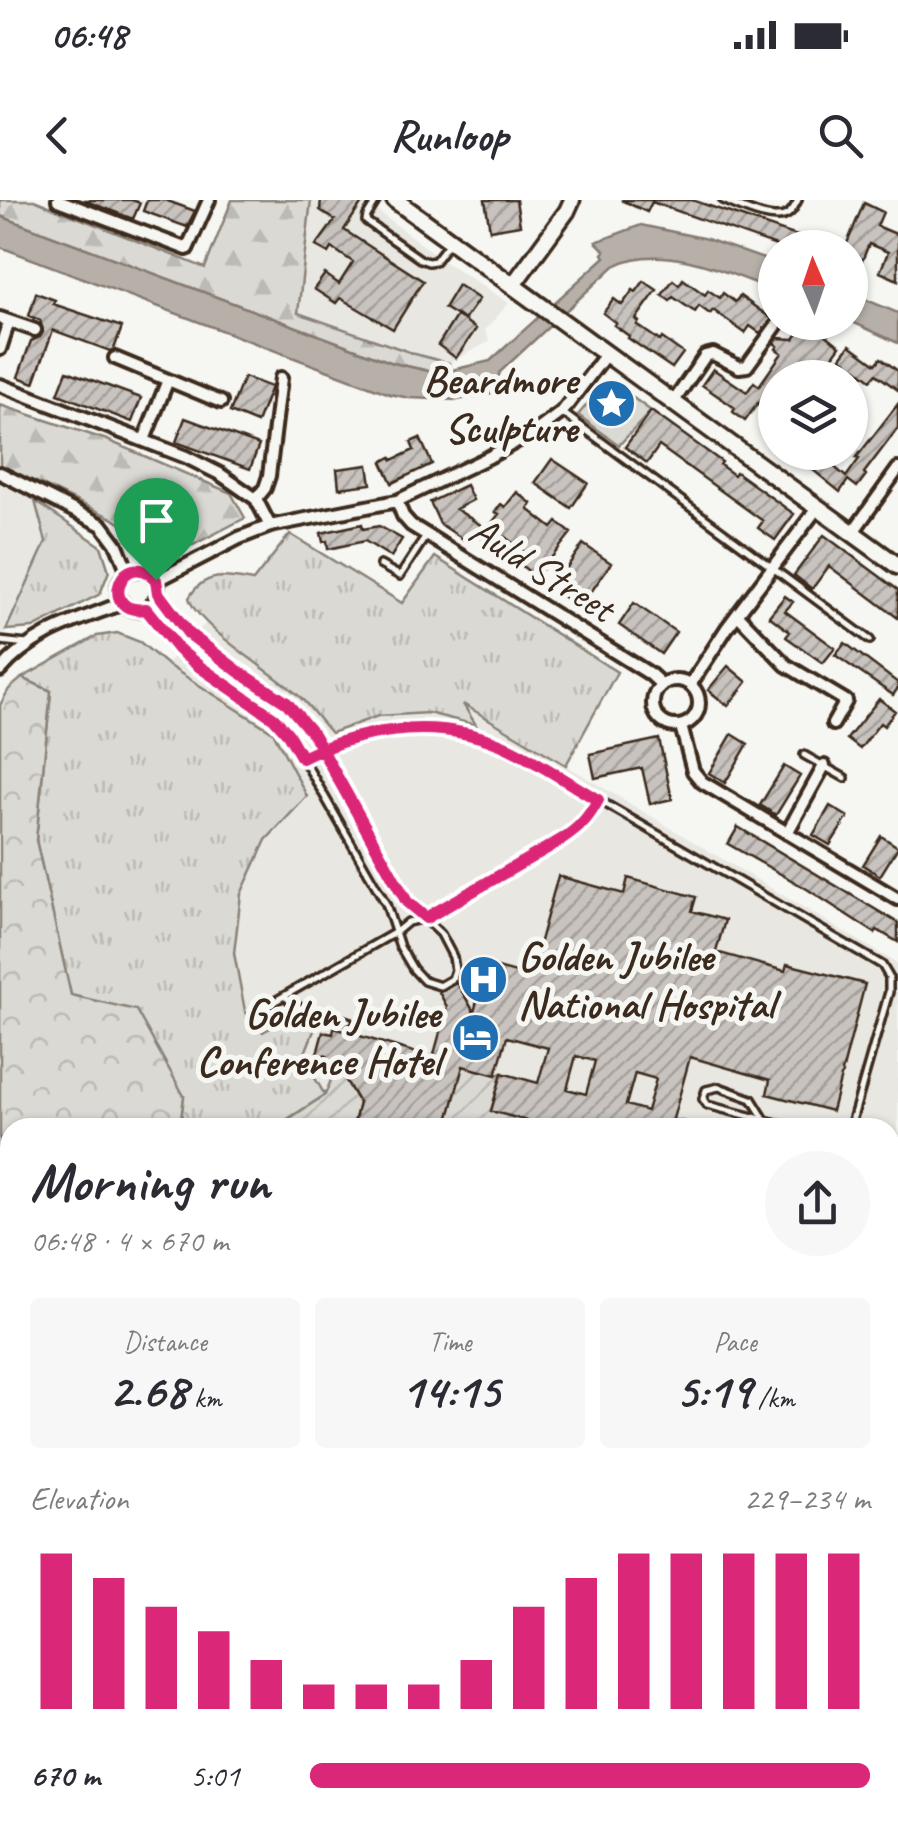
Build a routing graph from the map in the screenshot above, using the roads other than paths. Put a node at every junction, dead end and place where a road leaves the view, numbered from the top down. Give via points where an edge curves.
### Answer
1 (210, 200) edge
2 (377, 200) edge
3 (572, 200) edge
4 (723, 200) edge
5 (798, 200) edge
6 (399, 201) edge
7 (66, 202) edge
8 (450, 240) junction
9 (513, 285) junction
10 (4, 320) edge
11 (35, 330) dead end
12 (766, 340) edge
13 (0, 350) edge
14 (607, 353) junction
15 (114, 358) dead end
16 (282, 378) dead end
17 (168, 380) junction
18 (0, 385) edge
19 (674, 401) junction
20 (220, 402) dead end
21 (562, 412) junction
22 (144, 440) junction
23 (898, 469) edge
24 (0, 473) edge
25 (894, 485) edge
26 (256, 499) junction
27 (396, 500) junction
28 (818, 506) junction
29 (270, 526) junction
30 (852, 532) junction
31 (426, 536) junction
32 (380, 565) dead end
33 (898, 566) edge
34 (774, 567) junction
35 (128, 572) junction
36 (156, 580) junction
37 (158, 593) junction
38 (123, 604) junction
39 (146, 609) junction
40 (738, 615) junction
41 (870, 640) dead end
42 (0, 641) edge
43 (28, 644) junction
44 (0, 671) edge
45 (690, 684) junction
46 (662, 685) junction
47 (833, 724) dead end
48 (681, 726) junction
49 (321, 748) junction
50 (804, 755) dead end
51 (302, 758) junction
52 (824, 766) junction
53 (844, 778) dead end
54 (598, 800) junction
55 (787, 833) junction
56 (897, 895) edge
57 (426, 918) junction
58 (396, 932) junction
59 (284, 996) junction
60 (263, 1008) dead end
61 (348, 1021) dead end
62 (758, 1118) edge
63 (765, 1118) edge
64 (853, 1118) edge

1 - 7 street via 188,250
2 - 8 lane via 366,221 424,261 436,261
3 - 9 main road
4 - 5 lane via 773,217 785,217
6 - 8 main road
8 - 9 main road
9 - 14 main road
10 - 11 street
10 - 13 street
12 - 19 street via 747,366 705,356
14 - 19 main road
14 - 21 street
15 - 17 street
16 - 26 street via 269,476
17 - 20 street
17 - 22 street
18 - 22 street
19 - 28 main road
21 - 27 street via 489,457
21 - 34 lane
22 - 26 street via 186,456
23 - 25 street
24 - 35 street via 102,525
25 - 30 street
26 - 29 street
27 - 29 street
27 - 31 street, Auld Street
28 - 30 main road
28 - 34 street
29 - 36 street
30 - 33 main road
31 - 32 lane via 400,576
31 - 46 street, Auld Street
34 - 40 street
34 - 41 lane
35 - 36 street via 147,572
35 - 38 street via 118,586
36 - 37 street
37 - 39 street
37 - 49 lane via 188,633 287,703
38 - 39 street
38 - 43 street
39 - 51 lane via 178,649 274,718
40 - 45 street
40 - 47 street via 786,666 846,700
42 - 43 lane
43 - 44 street
45 - 46 street
45 - 48 street via 698,712
46 - 48 street via 655,713
48 - 55 street via 702,782
49 - 51 lane
49 - 54 lane via 408,728 474,736 508,747
49 - 57 lane via 407,902
50 - 52 lane
51 - 58 lane
52 - 53 lane
52 - 55 street
54 - 57 lane via 579,828
54 - 64 lane via 882,965 890,992
55 - 56 street
57 - 58 lane
57 - 58 lane via 453,958 452,979 440,986 413,970
58 - 59 lane
59 - 60 lane
59 - 61 lane via 302,1010
62 - 63 lane via 707,1105 706,1090 719,1087 752,1098

